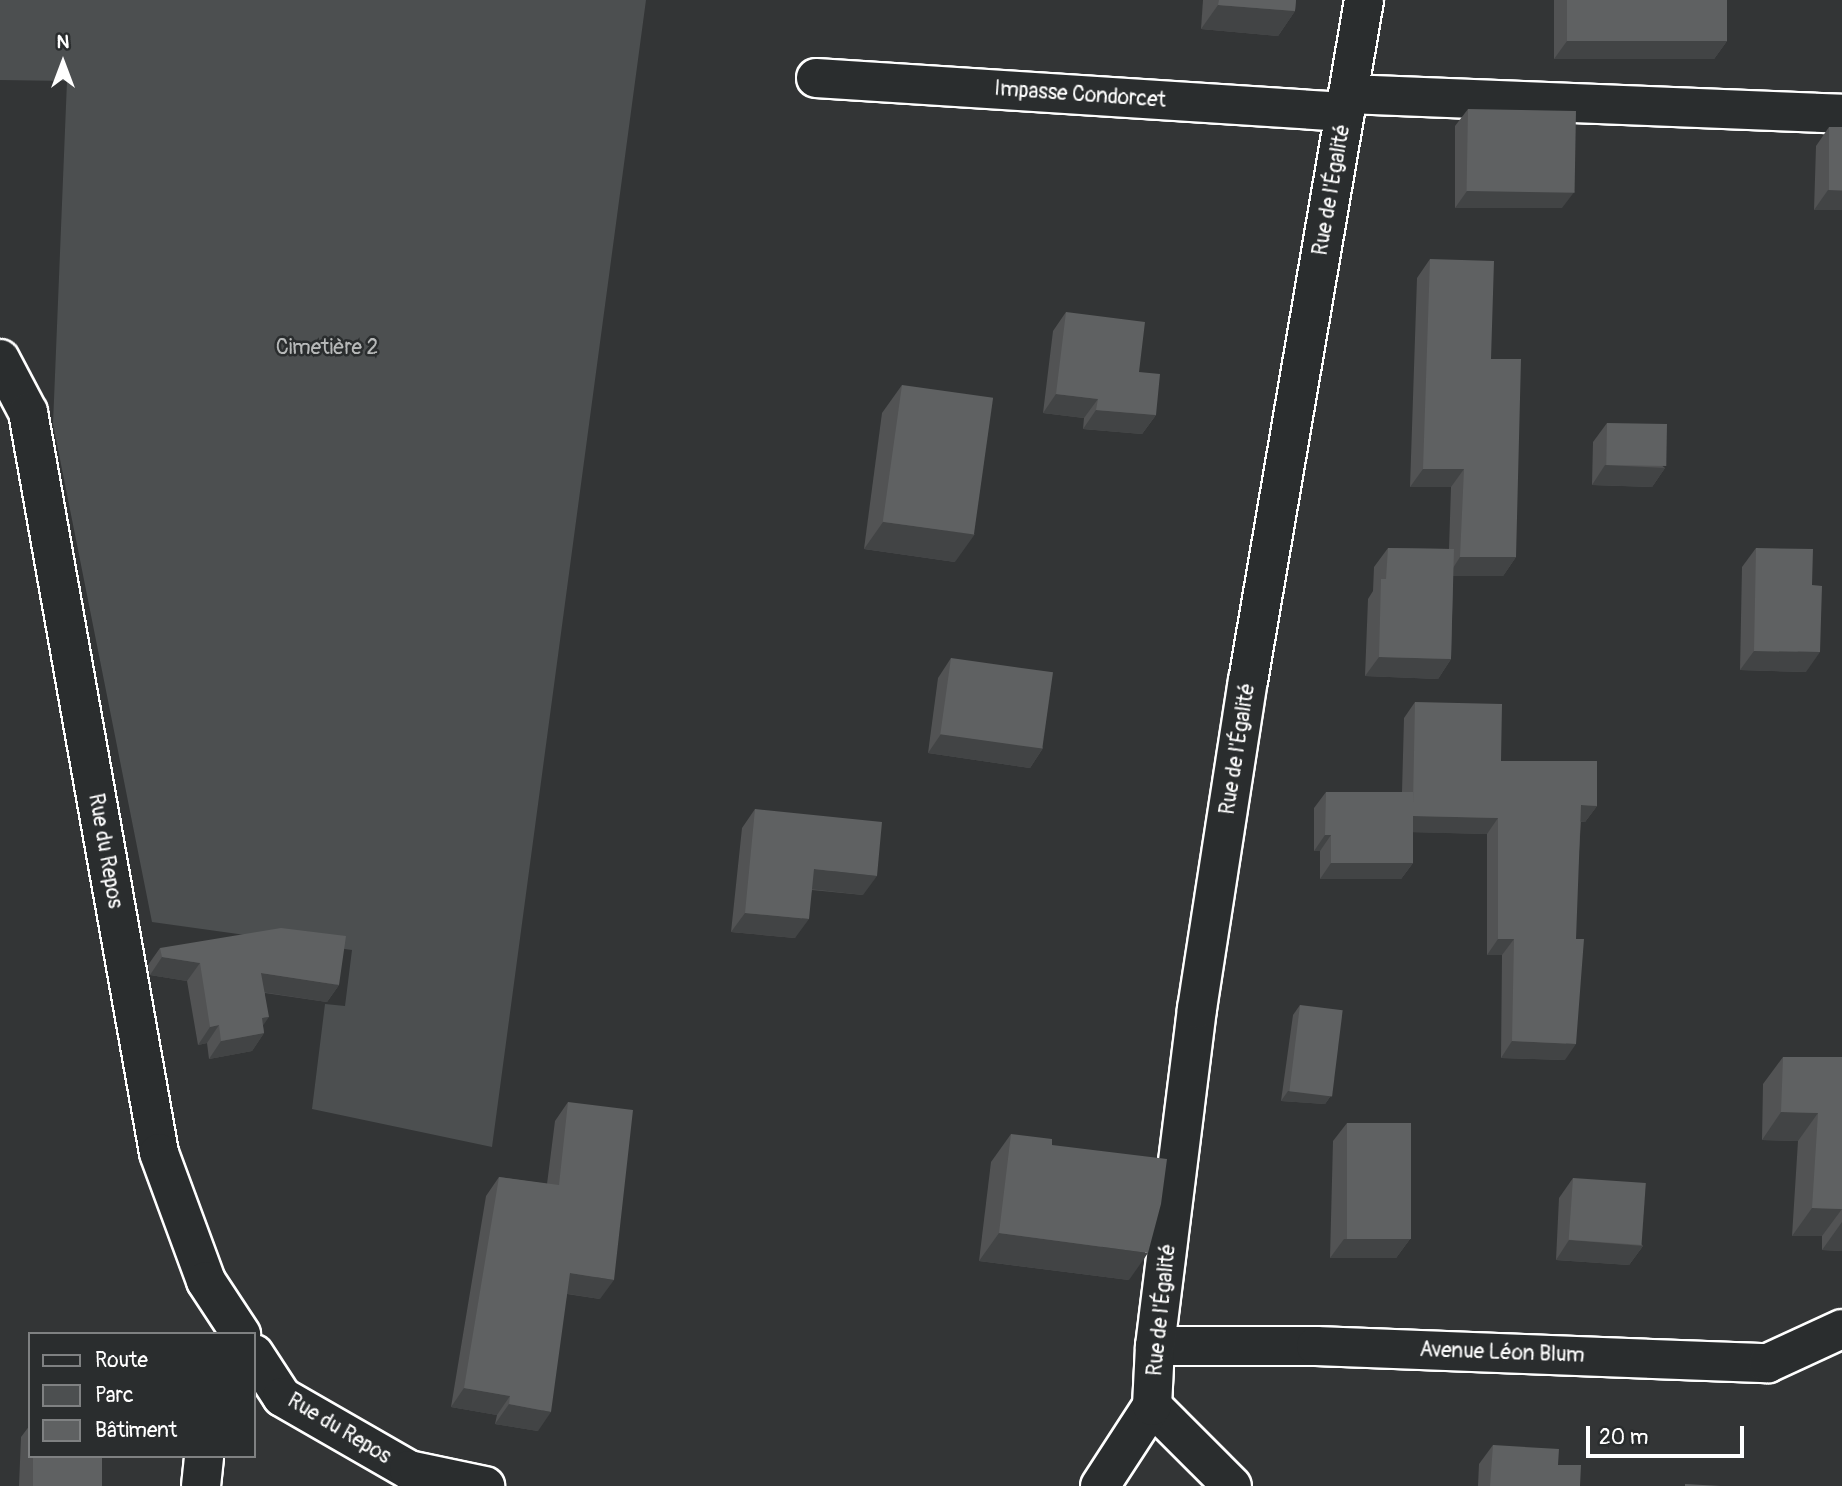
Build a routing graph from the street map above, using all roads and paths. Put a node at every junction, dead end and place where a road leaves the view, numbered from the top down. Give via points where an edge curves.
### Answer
1 (1364, 0) edge
2 (816, 78) dead end
3 (1347, 103) junction
4 (1842, 114) edge
5 (0, 359) edge
6 (1842, 1329) edge
7 (239, 1332) edge
8 (1155, 1346) junction
9 (256, 1357) edge
10 (1152, 1406) junction
11 (204, 1458) edge
12 (201, 1486) edge
13 (485, 1486) edge
14 (1100, 1486) edge
15 (1233, 1486) edge

1 - 3 street, Rue de l'Égalité
2 - 3 street, Impasse Condorcet
3 - 4 street, Impasse Condorcet
3 - 8 street, Rue de l'Égalité via 1197,1009
5 - 7 street, Rue du Repos via 27,412 159,1153 206,1281
6 - 8 street, Avenue Léon Blum via 1768,1363 1316,1346
8 - 10 street, Rue de l'Égalité
9 - 13 street, Rue du Repos via 282,1396 409,1471
10 - 14 street, Rue de l'Égalité
10 - 15 street
11 - 12 street

